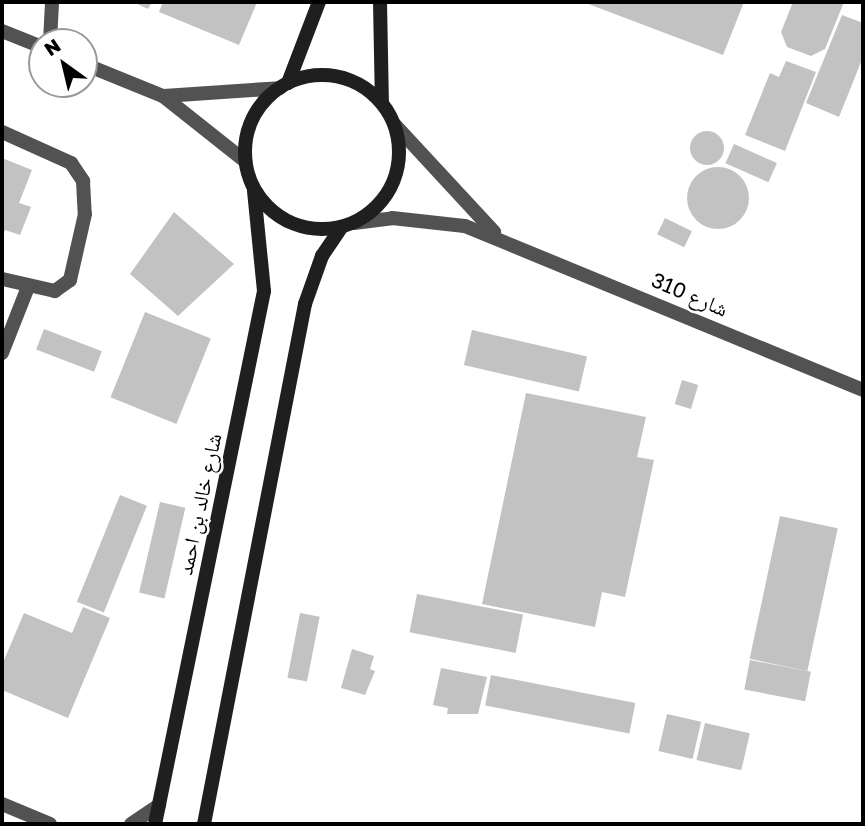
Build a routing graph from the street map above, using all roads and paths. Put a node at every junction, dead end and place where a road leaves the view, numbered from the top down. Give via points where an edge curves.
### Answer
1 (52, 2) edge
2 (319, 2) edge
3 (380, 2) edge
4 (51, 28) edge
5 (2, 30) edge
6 (28, 41) edge
7 (98, 70) edge
8 (284, 85) junction
9 (163, 96) junction
10 (382, 103) junction
11 (395, 125) junction
12 (2, 132) edge
13 (245, 161) junction
14 (254, 190) junction
15 (348, 225) junction
16 (501, 238) junction
17 (2, 279) edge
18 (28, 287) junction
19 (2, 353) edge
20 (863, 390) edge
21 (2, 804) edge
22 (159, 805) junction
23 (50, 824) edge
24 (131, 824) edge
25 (155, 824) edge
26 (204, 824) edge

1 - 4 street
2 - 8 main road
3 - 10 main road
5 - 6 street
7 - 9 street
8 - 9 street via 221,97
8 - 10 main road via 307,76 348,79
8 - 13 main road via 252,120
9 - 13 street
10 - 11 main road
11 - 15 main road via 399,159 389,192
11 - 16 street, شارع 310
12 - 18 street via 71,163 83,181 85,214 71,280 55,291
13 - 14 main road
14 - 15 main road via 282,219 321,230
14 - 22 main road, شارع خالد بن احمد via 264,291
15 - 16 street, شارع 310 via 429,219
15 - 26 main road via 322,256 305,304
16 - 20 street, شارع 310
17 - 18 street
18 - 19 street
21 - 23 street
22 - 24 street
22 - 25 main road, شارع خالد بن احمد

